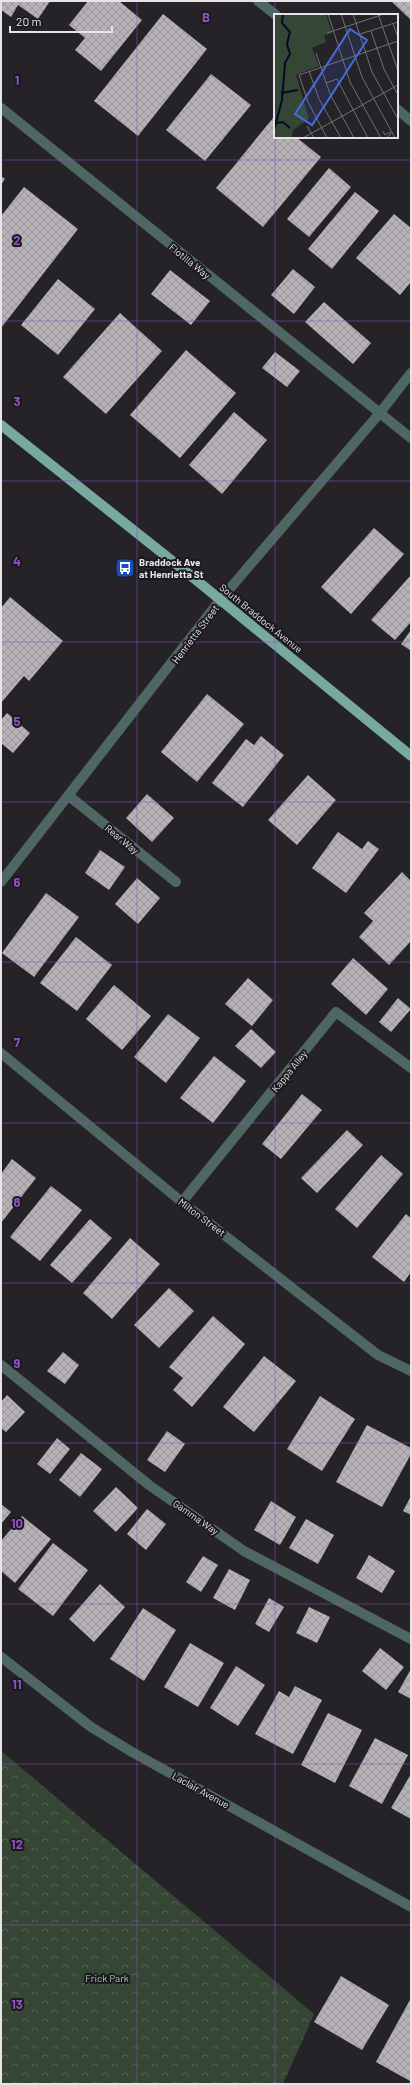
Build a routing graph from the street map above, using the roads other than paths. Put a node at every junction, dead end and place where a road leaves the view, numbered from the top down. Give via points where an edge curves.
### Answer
1 (258, 1) edge
2 (275, 14) edge
3 (1, 108) edge
4 (398, 110) edge
5 (411, 121) edge
6 (411, 373) edge
7 (379, 414) junction
8 (1, 425) edge
9 (411, 438) edge
10 (220, 600) junction
11 (411, 756) edge
12 (69, 796) junction
13 (1, 882) edge
14 (176, 882) dead end
15 (1, 1053) edge
16 (411, 1068) edge
17 (182, 1202) junction
18 (1, 1364) edge
19 (411, 1371) edge
20 (411, 1639) edge
21 (1, 1657) edge
22 (411, 1907) edge

1 - 2 street
3 - 7 street, Flotilla Way
4 - 5 street
6 - 7 street, Henrietta Street
7 - 9 street, Flotilla Way
7 - 10 street, Henrietta Street
8 - 10 main road, South Braddock Avenue
10 - 11 main road, South Braddock Avenue
10 - 12 street, Henrietta Street
12 - 13 street, Henrietta Street
12 - 14 street, Rear Way
15 - 17 street, Milton Street
16 - 17 street, Kappa Alley via 336,1012
17 - 19 street, Milton Street via 378,1355
18 - 20 street, Gamma Way via 149,1484 244,1551
21 - 22 street, Laclair Avenue via 91,1727

